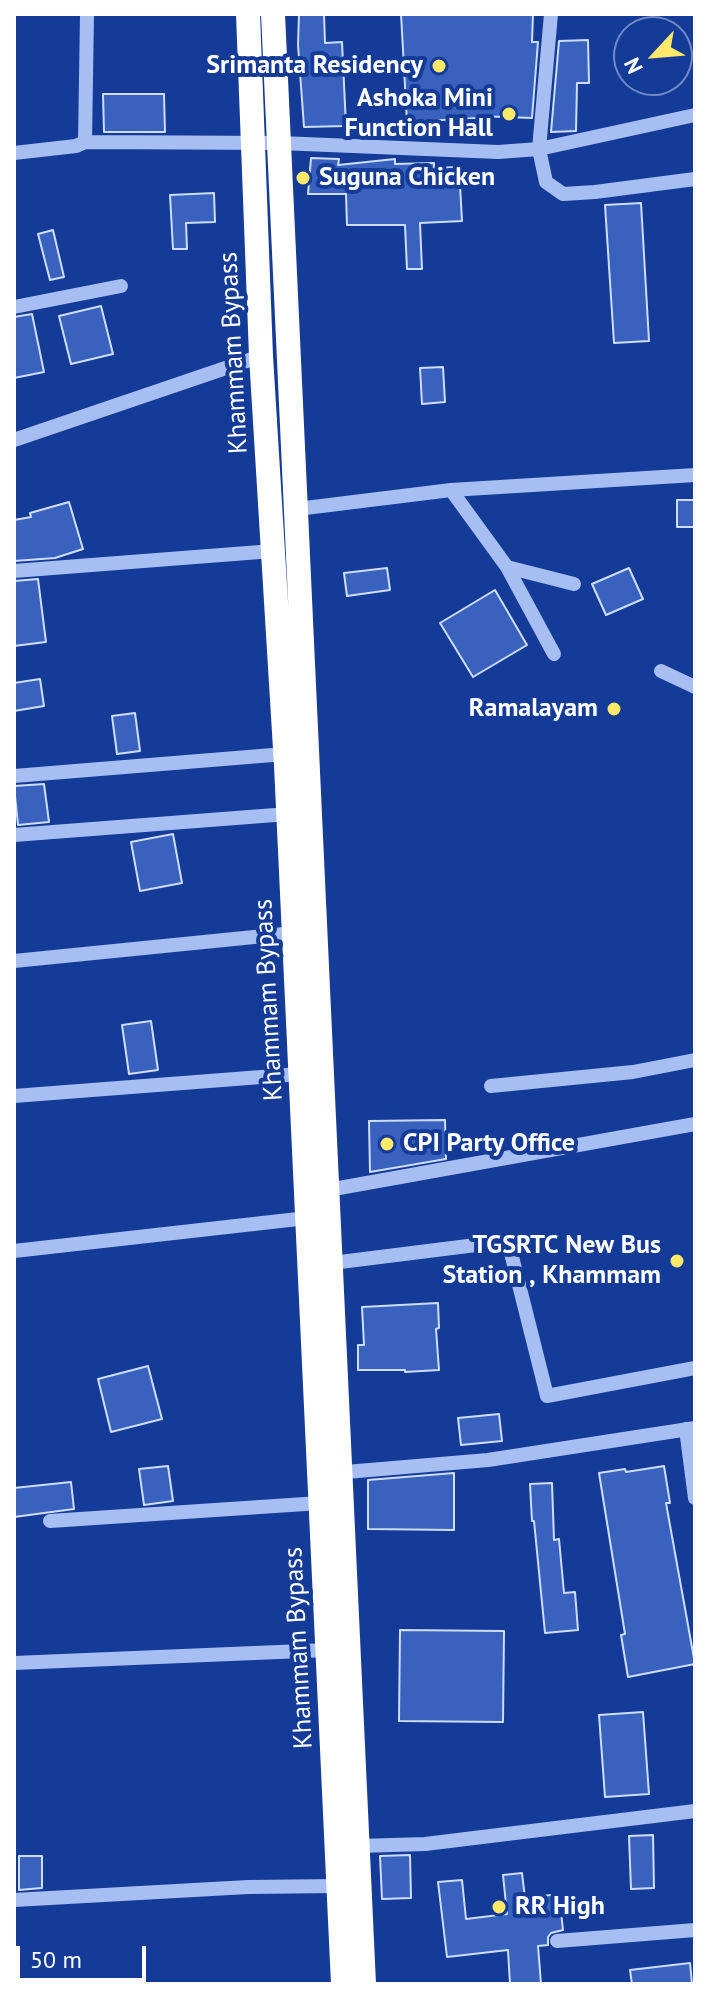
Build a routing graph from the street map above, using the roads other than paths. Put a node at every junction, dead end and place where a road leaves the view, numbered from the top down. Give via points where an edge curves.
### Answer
1 (87, 14) edge
2 (248, 14) edge
3 (273, 14) edge
4 (551, 14) edge
5 (695, 115) edge
6 (85, 142) junction
7 (253, 143) junction
8 (280, 143) junction
9 (539, 149) junction
10 (14, 153) edge
11 (695, 179) edge
12 (121, 286) dead end
13 (14, 307) edge
14 (261, 356) junction
15 (14, 440) edge
16 (695, 475) edge
17 (451, 490) junction
18 (297, 509) junction
19 (273, 551) junction
20 (507, 567) junction
21 (14, 571) edge
22 (574, 584) dead end
23 (554, 654) dead end
24 (661, 671) dead end
25 (695, 687) edge
26 (285, 754) junction
27 (14, 776) edge
28 (288, 814) junction
29 (14, 835) edge
30 (294, 933) junction
31 (14, 961) edge
32 (695, 1060) edge
33 (308, 1083) junction
34 (491, 1086) dead end
35 (14, 1096) edge
36 (695, 1124) edge
37 (328, 1190) junction
38 (307, 1218) junction
39 (14, 1251) edge
40 (332, 1263) junction
41 (695, 1368) edge
42 (690, 1429) edge
43 (330, 1474) junction
44 (695, 1498) edge
45 (320, 1503) junction
46 (50, 1521) dead end
47 (327, 1650) junction
48 (14, 1663) edge
49 (695, 1811) edge
50 (359, 1846) junction
51 (338, 1886) junction
52 (14, 1900) edge
53 (695, 1930) edge
54 (557, 1941) dead end
55 (343, 1984) edge
56 (364, 1984) edge

1 - 6 street
2 - 7 highway, Khammam Bypass
3 - 8 highway, Khammam Bypass
4 - 9 street
5 - 9 street
6 - 7 street
6 - 10 street
7 - 8 street
7 - 14 highway, Khammam Bypass
8 - 9 street
8 - 18 highway, Khammam Bypass
9 - 11 street via 546,182 563,194
12 - 13 street
14 - 15 street
14 - 19 highway, Khammam Bypass
16 - 17 street
17 - 18 street
17 - 20 street
18 - 33 highway, Khammam Bypass
19 - 21 street
19 - 26 highway, Khammam Bypass
20 - 22 street
20 - 23 street
24 - 25 street
26 - 27 street
26 - 28 highway, Khammam Bypass
28 - 29 street
28 - 30 highway, Khammam Bypass
30 - 31 street
30 - 33 highway, Khammam Bypass
32 - 34 street via 633,1072
33 - 35 street
33 - 37 highway, Khammam Bypass
33 - 38 highway, Khammam Bypass
36 - 37 street
37 - 40 highway, Khammam Bypass
38 - 39 street
38 - 43 highway, Khammam Bypass
40 - 41 street via 508,1241 547,1396
40 - 43 highway, Khammam Bypass
42 - 43 street via 488,1460
42 - 44 street
43 - 45 highway, Khammam Bypass
43 - 50 highway, Khammam Bypass
45 - 46 street
45 - 47 highway, Khammam Bypass
47 - 48 street
47 - 51 highway, Khammam Bypass
49 - 50 street via 425,1844
50 - 56 highway, Khammam Bypass
51 - 52 street
51 - 55 highway, Khammam Bypass
53 - 54 street

